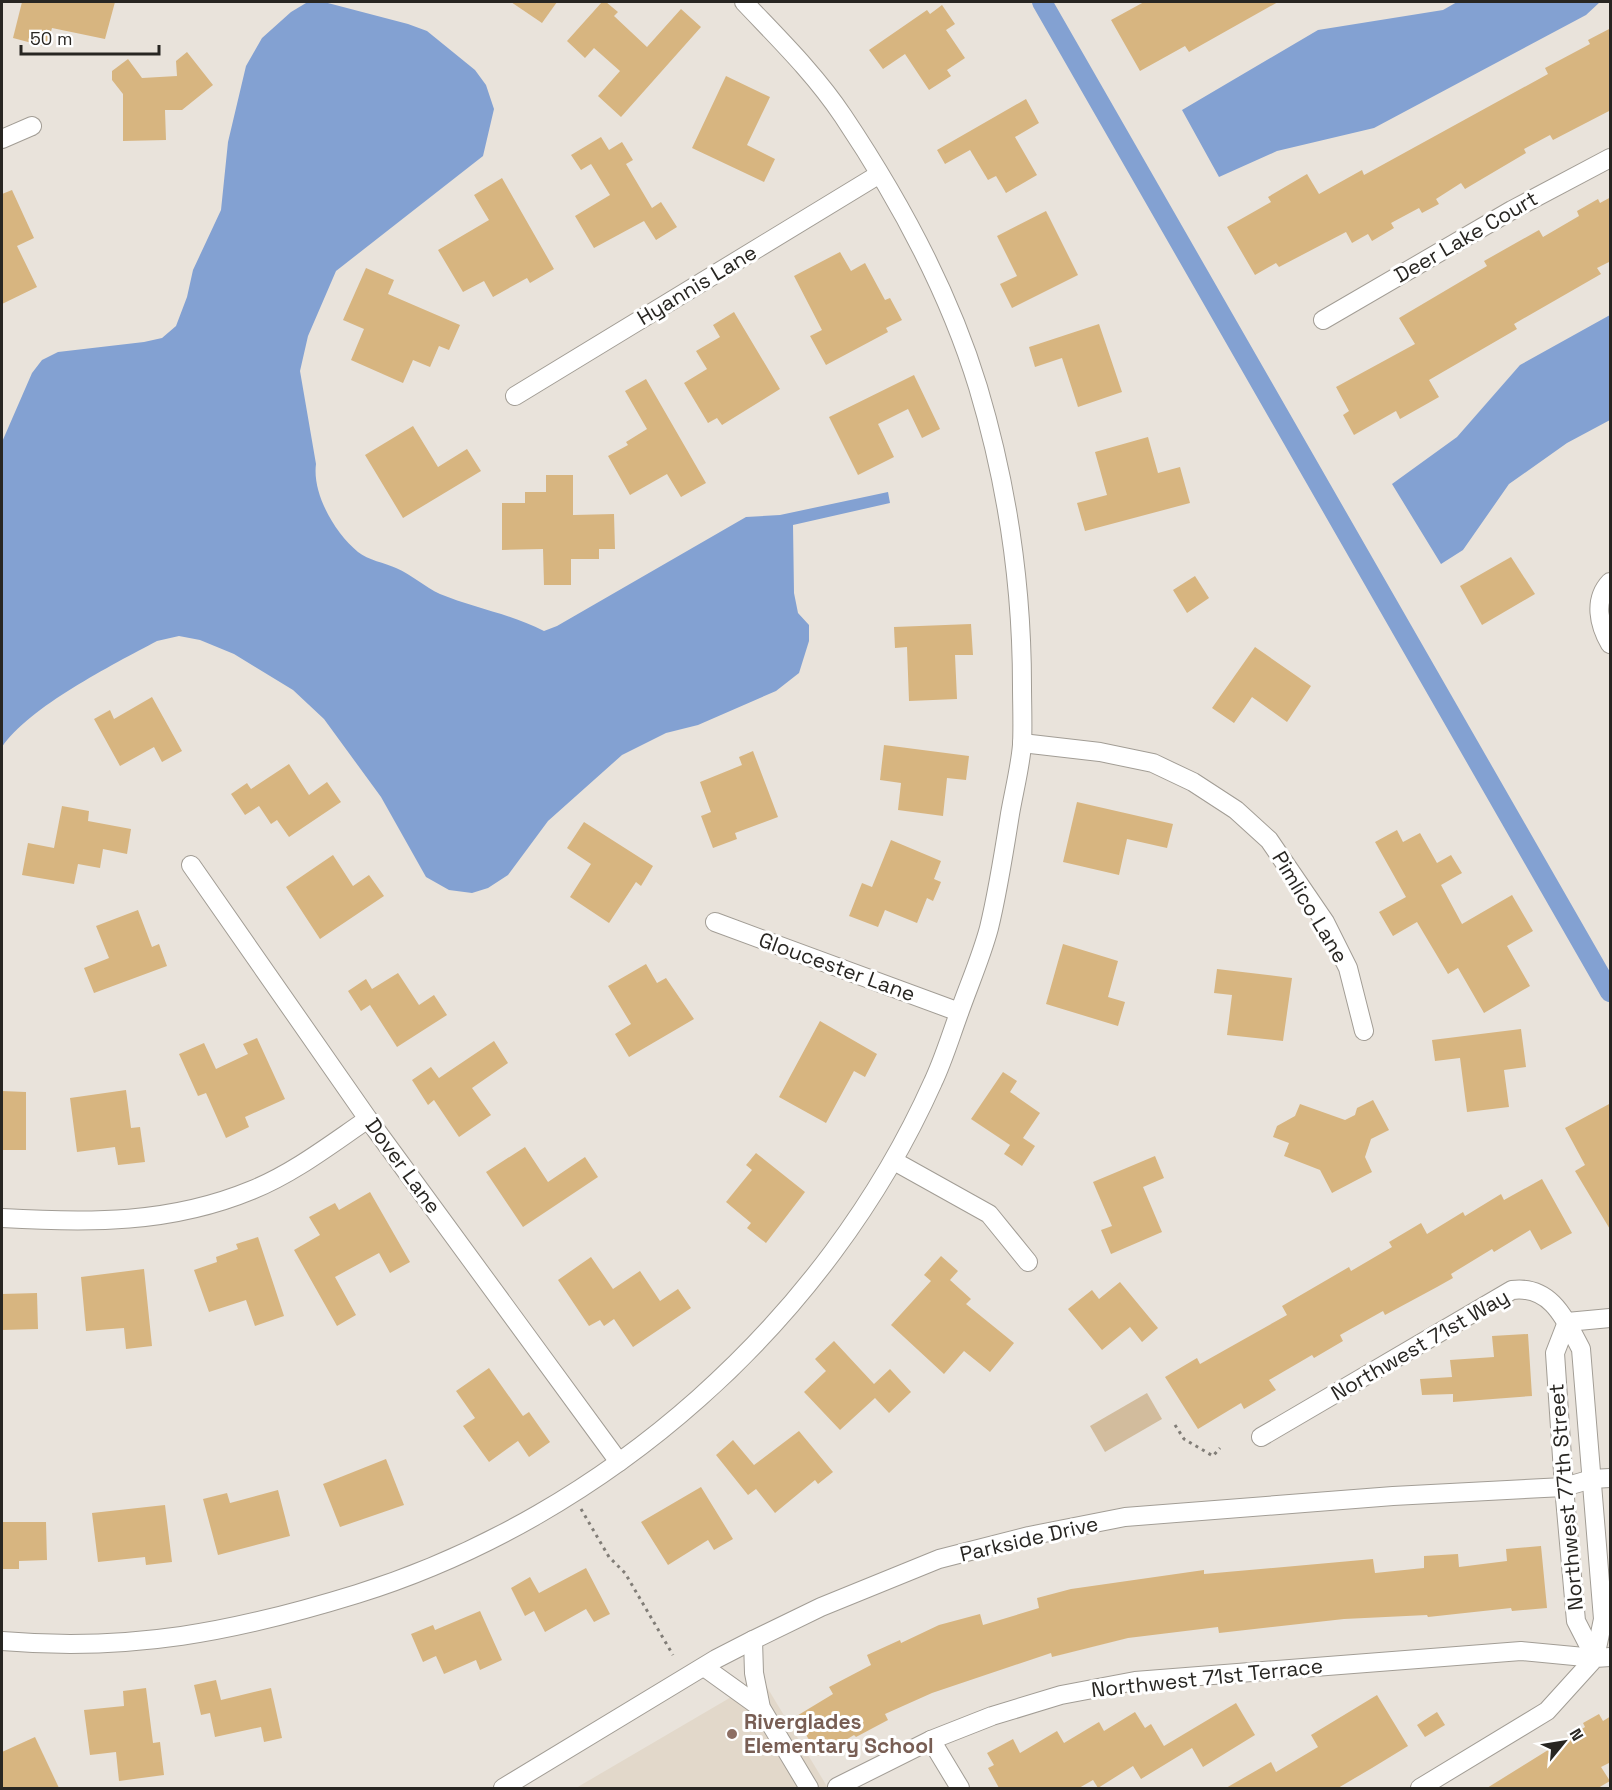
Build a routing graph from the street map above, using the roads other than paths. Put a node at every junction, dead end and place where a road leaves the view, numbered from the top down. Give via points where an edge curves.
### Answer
1 (744, 2) edge
2 (32, 126) dead end
3 (2, 139) edge
4 (1611, 158) edge
5 (879, 175) junction
6 (1323, 320) dead end
7 (515, 396) dead end
8 (1611, 582) edge
9 (1611, 644) edge
10 (1022, 743) junction
11 (191, 865) dead end
12 (715, 922) dead end
13 (959, 1012) junction
14 (1364, 1031) dead end
15 (368, 1119) junction
16 (894, 1161) junction
17 (2, 1218) edge
18 (1028, 1262) dead end
19 (1611, 1318) edge
20 (1567, 1322) junction
21 (1583, 1369) junction
22 (1556, 1371) junction
23 (1261, 1437) dead end
24 (619, 1462) junction
25 (1611, 1478) edge
26 (1592, 1479) junction
27 (1564, 1487) junction
28 (1601, 1591) junction
29 (1574, 1592) junction
30 (753, 1640) junction
31 (2, 1641) edge
32 (1603, 1657) edge
33 (704, 1667) junction
34 (761, 1708) junction
35 (931, 1740) junction
36 (837, 1787) dead end
37 (503, 1788) edge
38 (809, 1788) edge
39 (960, 1788) edge
40 (1420, 1788) edge

1 - 5 street via 793,53 841,114
2 - 3 street
4 - 6 street, Deer Lake Court via 1512,210
5 - 7 street, Hyannis Lane
5 - 10 street via 946,303 977,384 1000,473 1014,554 1022,646
8 - 9 street via 1599,601 1599,616
10 - 13 street via 988,931
10 - 14 street, Pimlico Lane via 1153,763 1193,782 1236,810 1269,840 1325,922 1348,968
11 - 15 street, Dover Lane
12 - 13 street, Gloucester Lane
13 - 16 street via 935,1079
15 - 17 street via 305,1162 254,1190 197,1209 126,1221
15 - 24 street, Dover Lane
16 - 18 street via 989,1214
16 - 24 street via 814,1278 757,1343 690,1406
19 - 20 street
20 - 21 street, Northwest 77th Street via 1581,1349
20 - 22 street, Northwest 77th Street via 1555,1353
20 - 23 street, Northwest 71st Way via 1545,1295 1528,1288 1512,1290
21 - 22 street
21 - 26 street, Northwest 77th Street
22 - 27 street, Northwest 77th Street
24 - 31 street via 573,1494 473,1550 394,1582 292,1614 199,1635 118,1644
25 - 26 street, Parkside Drive
26 - 27 street, Parkside Drive
26 - 28 street, Northwest 77th Street
27 - 29 street, Northwest 77th Street
27 - 30 street, Parkside Drive via 1125,1517 939,1559 821,1607
28 - 29 street
28 - 32 street, Northwest 77th Street
29 - 32 street, Northwest 77th Street via 1576,1621
30 - 33 street, Parkside Drive
30 - 34 street
32 - 35 street, Northwest 71st Terrace via 1521,1651 1135,1681 1061,1695
32 - 40 street via 1547,1712
33 - 34 street
33 - 37 street, Parkside Drive
34 - 38 street
35 - 36 street, Northwest 71st Terrace
35 - 39 street

